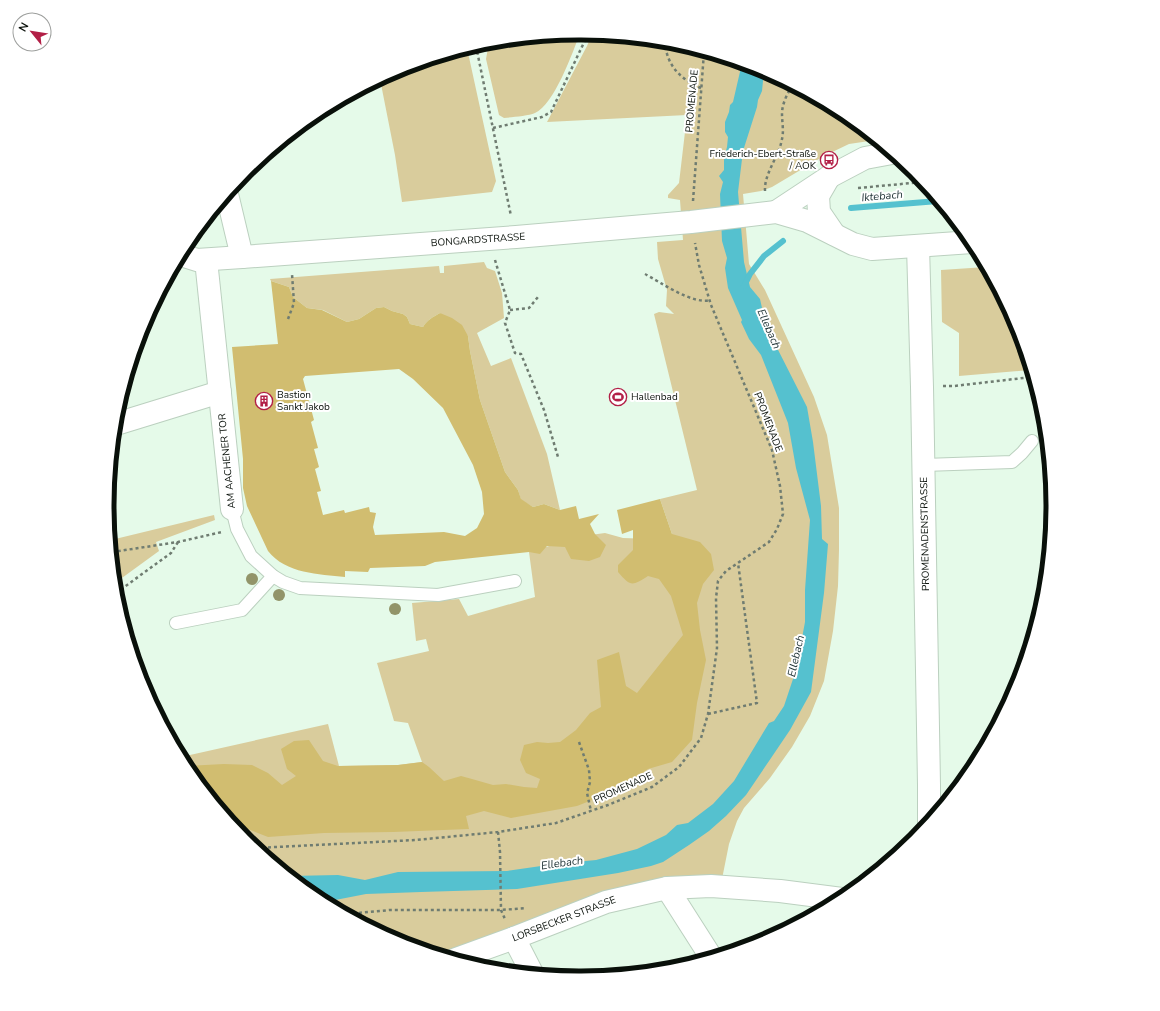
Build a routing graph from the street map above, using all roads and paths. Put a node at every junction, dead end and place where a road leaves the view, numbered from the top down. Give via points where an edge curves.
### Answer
1 (585, 40) edge
2 (666, 48) edge
3 (477, 52) edge
4 (704, 57) edge
5 (701, 88) junction
6 (790, 90) edge
7 (493, 128) junction
8 (885, 154) edge
9 (829, 177) junction
10 (915, 183) edge
11 (857, 188) dead end
12 (229, 201) edge
13 (764, 213) junction
14 (692, 222) junction
15 (835, 235) junction
16 (516, 237) junction
17 (486, 239) junction
18 (964, 243) edge
19 (918, 246) junction
20 (290, 254) junction
21 (187, 257) edge
22 (242, 257) junction
23 (206, 260) junction
24 (645, 274) dead end
25 (538, 298) dead end
26 (710, 300) junction
27 (510, 310) junction
28 (288, 319) dead end
29 (1028, 377) edge
30 (954, 386) dead end
31 (220, 392) junction
32 (122, 422) edge
33 (1032, 441) dead end
34 (558, 457) dead end
35 (924, 465) junction
36 (235, 519) junction
37 (178, 542) junction
38 (117, 552) edge
39 (738, 563) junction
40 (273, 576) junction
41 (515, 581) dead end
42 (122, 589) edge
43 (176, 623) dead end
44 (708, 714) junction
45 (579, 742) dead end
46 (591, 811) junction
47 (929, 813) edge
48 (498, 832) junction
49 (265, 848) edge
50 (667, 888) junction
51 (831, 898) edge
52 (533, 908) dead end
53 (501, 910) junction
54 (355, 913) edge
55 (514, 938) junction
56 (708, 953) edge
57 (464, 956) edge
58 (529, 968) edge

1 - 7 path via 551,112 542,117
2 - 5 path via 673,67 685,80
3 - 7 path
4 - 5 path, PROMENADE
5 - 14 path, PROMENADE
6 - 13 path via 782,113 783,137 780,149 765,187
7 - 16 path
8 - 9 street via 865,158
9 - 13 street
9 - 15 street via 818,196 819,212
10 - 11 path
12 - 22 street
13 - 14 street, BONGARDSTRASSE
13 - 15 street via 807,221
14 - 16 street, BONGARDSTRASSE
14 - 26 path, PROMENADE via 699,265
15 - 19 street via 853,244 872,249
16 - 17 street, BONGARDSTRASSE
17 - 20 street, BONGARDSTRASSE
17 - 27 path via 498,268
18 - 19 street
19 - 35 street, PROMENADENSTRASSE
20 - 22 street, BONGARDSTRASSE
20 - 28 path via 294,303
21 - 23 street, BONGARDSTRASSE
22 - 23 street, BONGARDSTRASSE
23 - 31 street, AM AACHENER TOR
24 - 26 path via 694,300
25 - 27 path via 529,308
26 - 39 path, PROMENADE via 772,450 783,514 769,542
27 - 34 path via 505,323 516,353 521,354 544,410
29 - 30 path
31 - 32 street
31 - 36 street, AM AACHENER TOR
33 - 35 lane via 1012,462
35 - 47 street, PROMENADENSTRASSE
36 - 37 path
36 - 40 lane via 251,556
37 - 38 path
37 - 42 path via 171,553
39 - 44 path, PROMENADE via 726,571 718,581 718,648
39 - 44 path via 757,703
40 - 41 lane via 300,588 438,595
40 - 43 lane via 242,610
44 - 46 path, PROMENADE via 701,738 679,767 652,787
45 - 46 path via 589,770 590,782 587,793
46 - 48 path, PROMENADE via 556,822
48 - 49 path, PROMENADE via 416,840
48 - 53 path
50 - 51 street, LORSBECKER STRASSE via 711,886
50 - 55 street, LORSBECKER STRASSE via 606,902
50 - 56 street
52 - 53 path
53 - 54 path via 390,910
53 - 55 path
55 - 57 street, LORSBECKER STRASSE
55 - 58 street

